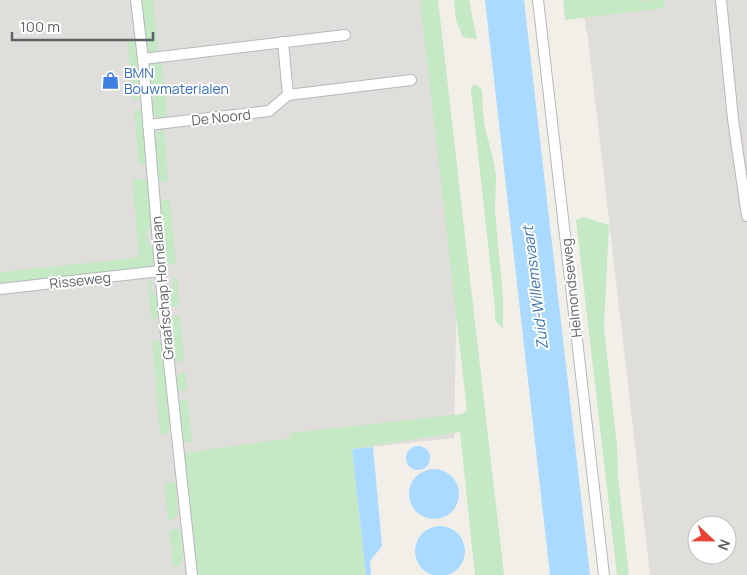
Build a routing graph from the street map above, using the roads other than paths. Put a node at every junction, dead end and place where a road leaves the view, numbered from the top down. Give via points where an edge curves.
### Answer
1 (136, 0) edge
2 (538, 0) edge
3 (721, 0) edge
4 (345, 35) dead end
5 (284, 42) junction
6 (143, 59) junction
7 (411, 80) dead end
8 (288, 95) junction
9 (148, 125) junction
10 (747, 216) edge
11 (160, 272) junction
12 (0, 289) edge
13 (192, 575) edge
14 (604, 575) edge

1 - 6 street, Graafschap Hornelaan
2 - 14 street, Helmondseweg
3 - 10 street
4 - 5 street
5 - 6 street
5 - 8 street
6 - 9 street, Graafschap Hornelaan
7 - 8 street
8 - 9 street, De Noord via 270,111
9 - 11 street, Graafschap Hornelaan
11 - 12 street, Risseweg
11 - 13 street, Graafschap Hornelaan

